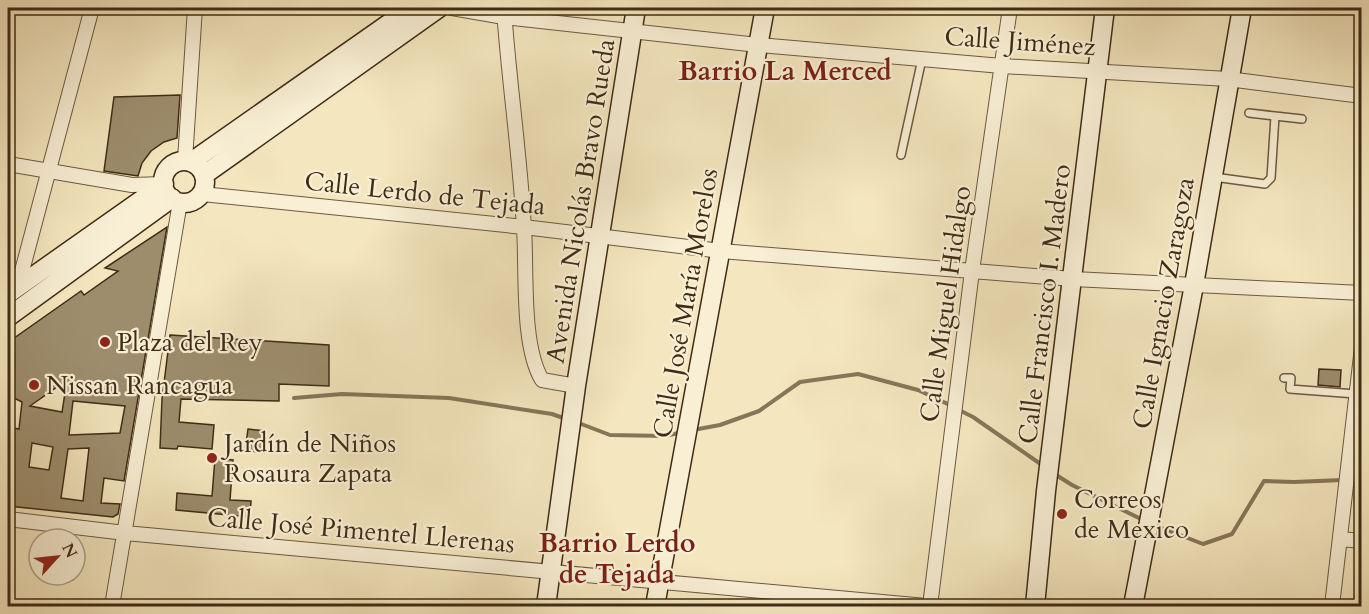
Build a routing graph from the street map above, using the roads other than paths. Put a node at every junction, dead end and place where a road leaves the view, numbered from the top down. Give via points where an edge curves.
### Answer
1 (92, 8) edge
2 (195, 8) edge
3 (411, 8) edge
4 (440, 8) edge
5 (452, 8) edge
6 (636, 8) edge
7 (765, 8) edge
8 (1010, 8) edge
9 (1105, 8) edge
10 (1242, 8) edge
11 (504, 12) edge
12 (633, 32) junction
13 (758, 45) junction
14 (921, 59) junction
15 (1002, 66) junction
16 (1098, 70) junction
17 (1228, 79) junction
18 (1362, 96) edge
19 (1250, 113) dead end
20 (1275, 116) junction
21 (1302, 119) dead end
22 (901, 155) dead end
23 (188, 161) junction
24 (8, 164) edge
25 (47, 171) junction
26 (204, 175) junction
27 (1212, 176) junction
28 (202, 194) junction
29 (172, 195) junction
30 (524, 227) junction
31 (599, 237) junction
32 (721, 251) junction
33 (972, 271) junction
34 (1074, 279) junction
35 (1194, 285) junction
36 (13, 290) edge
37 (1362, 293) edge
38 (8, 316) edge
39 (1362, 347) edge
40 (1284, 378) dead end
41 (1356, 394) junction
42 (575, 395) junction
43 (1356, 444) edge
44 (8, 519) edge
45 (124, 532) junction
46 (1340, 539) junction
47 (1362, 541) edge
48 (551, 571) junction
49 (659, 583) junction
50 (112, 606) edge
51 (546, 606) edge
52 (655, 606) edge
53 (928, 606) edge
54 (1035, 606) edge
55 (1133, 606) edge
56 (1332, 606) edge

1 - 25 street
2 - 23 street
3 - 23 street
4 - 26 street
5 - 11 street, Calle Jiménez
6 - 12 street, Avenida Nicolás Bravo Rueda
7 - 13 street, Calle José María Morelos
8 - 15 street, Calle Miguel Hidalgo
9 - 16 street, Calle Francisco I. Madero
10 - 17 street, Calle Ignacio Zaragoza
11 - 12 street, Calle Jiménez
11 - 30 street
12 - 13 street, Calle Jiménez
12 - 31 street, Avenida Nicolás Bravo Rueda
13 - 14 street, Calle Jiménez
13 - 32 street, Calle José María Morelos
14 - 15 street, Calle Jiménez
14 - 22 lane
15 - 16 street, Calle Jiménez
15 - 33 street, Calle Miguel Hidalgo
16 - 17 street, Calle Jiménez
16 - 34 street, Calle Francisco I. Madero
17 - 18 street, Calle Jiménez
17 - 27 street, Calle Ignacio Zaragoza
19 - 20 lane
20 - 21 lane
20 - 27 lane via 1271,178 1265,184
23 - 26 street
23 - 29 street via 166,171
24 - 25 street
25 - 29 street
25 - 36 street
26 - 28 street
27 - 35 street, Calle Ignacio Zaragoza
28 - 29 street via 192,201
28 - 30 street, Calle Lerdo de Tejada
29 - 36 street
29 - 38 street
29 - 45 street
30 - 31 street, Calle Lerdo de Tejada
30 - 42 street via 530,345 535,368 542,380
31 - 32 street, Calle Lerdo de Tejada
31 - 42 street, Avenida Nicolás Bravo Rueda
32 - 33 street, Calle Lerdo de Tejada
32 - 49 street, Calle José María Morelos
33 - 34 street, Calle Lerdo de Tejada
33 - 53 street, Calle Miguel Hidalgo
34 - 35 street, Calle Lerdo de Tejada
34 - 54 street, Calle Francisco I. Madero
35 - 37 street, Calle Lerdo de Tejada
35 - 55 street, Calle Ignacio Zaragoza
39 - 41 street
40 - 41 lane via 1291,378 1290,389
41 - 43 street
42 - 48 street, Avenida Nicolás Bravo Rueda
43 - 46 street via 1348,470
44 - 45 street, Calle José Pimentel Llerenas
45 - 48 street, Calle José Pimentel Llerenas
45 - 50 street
46 - 47 street
46 - 56 street
48 - 49 street, Calle José Pimentel Llerenas
48 - 51 street
49 - 52 street, Calle José María Morelos
49 - 53 street, Calle José Pimentel Llerenas

